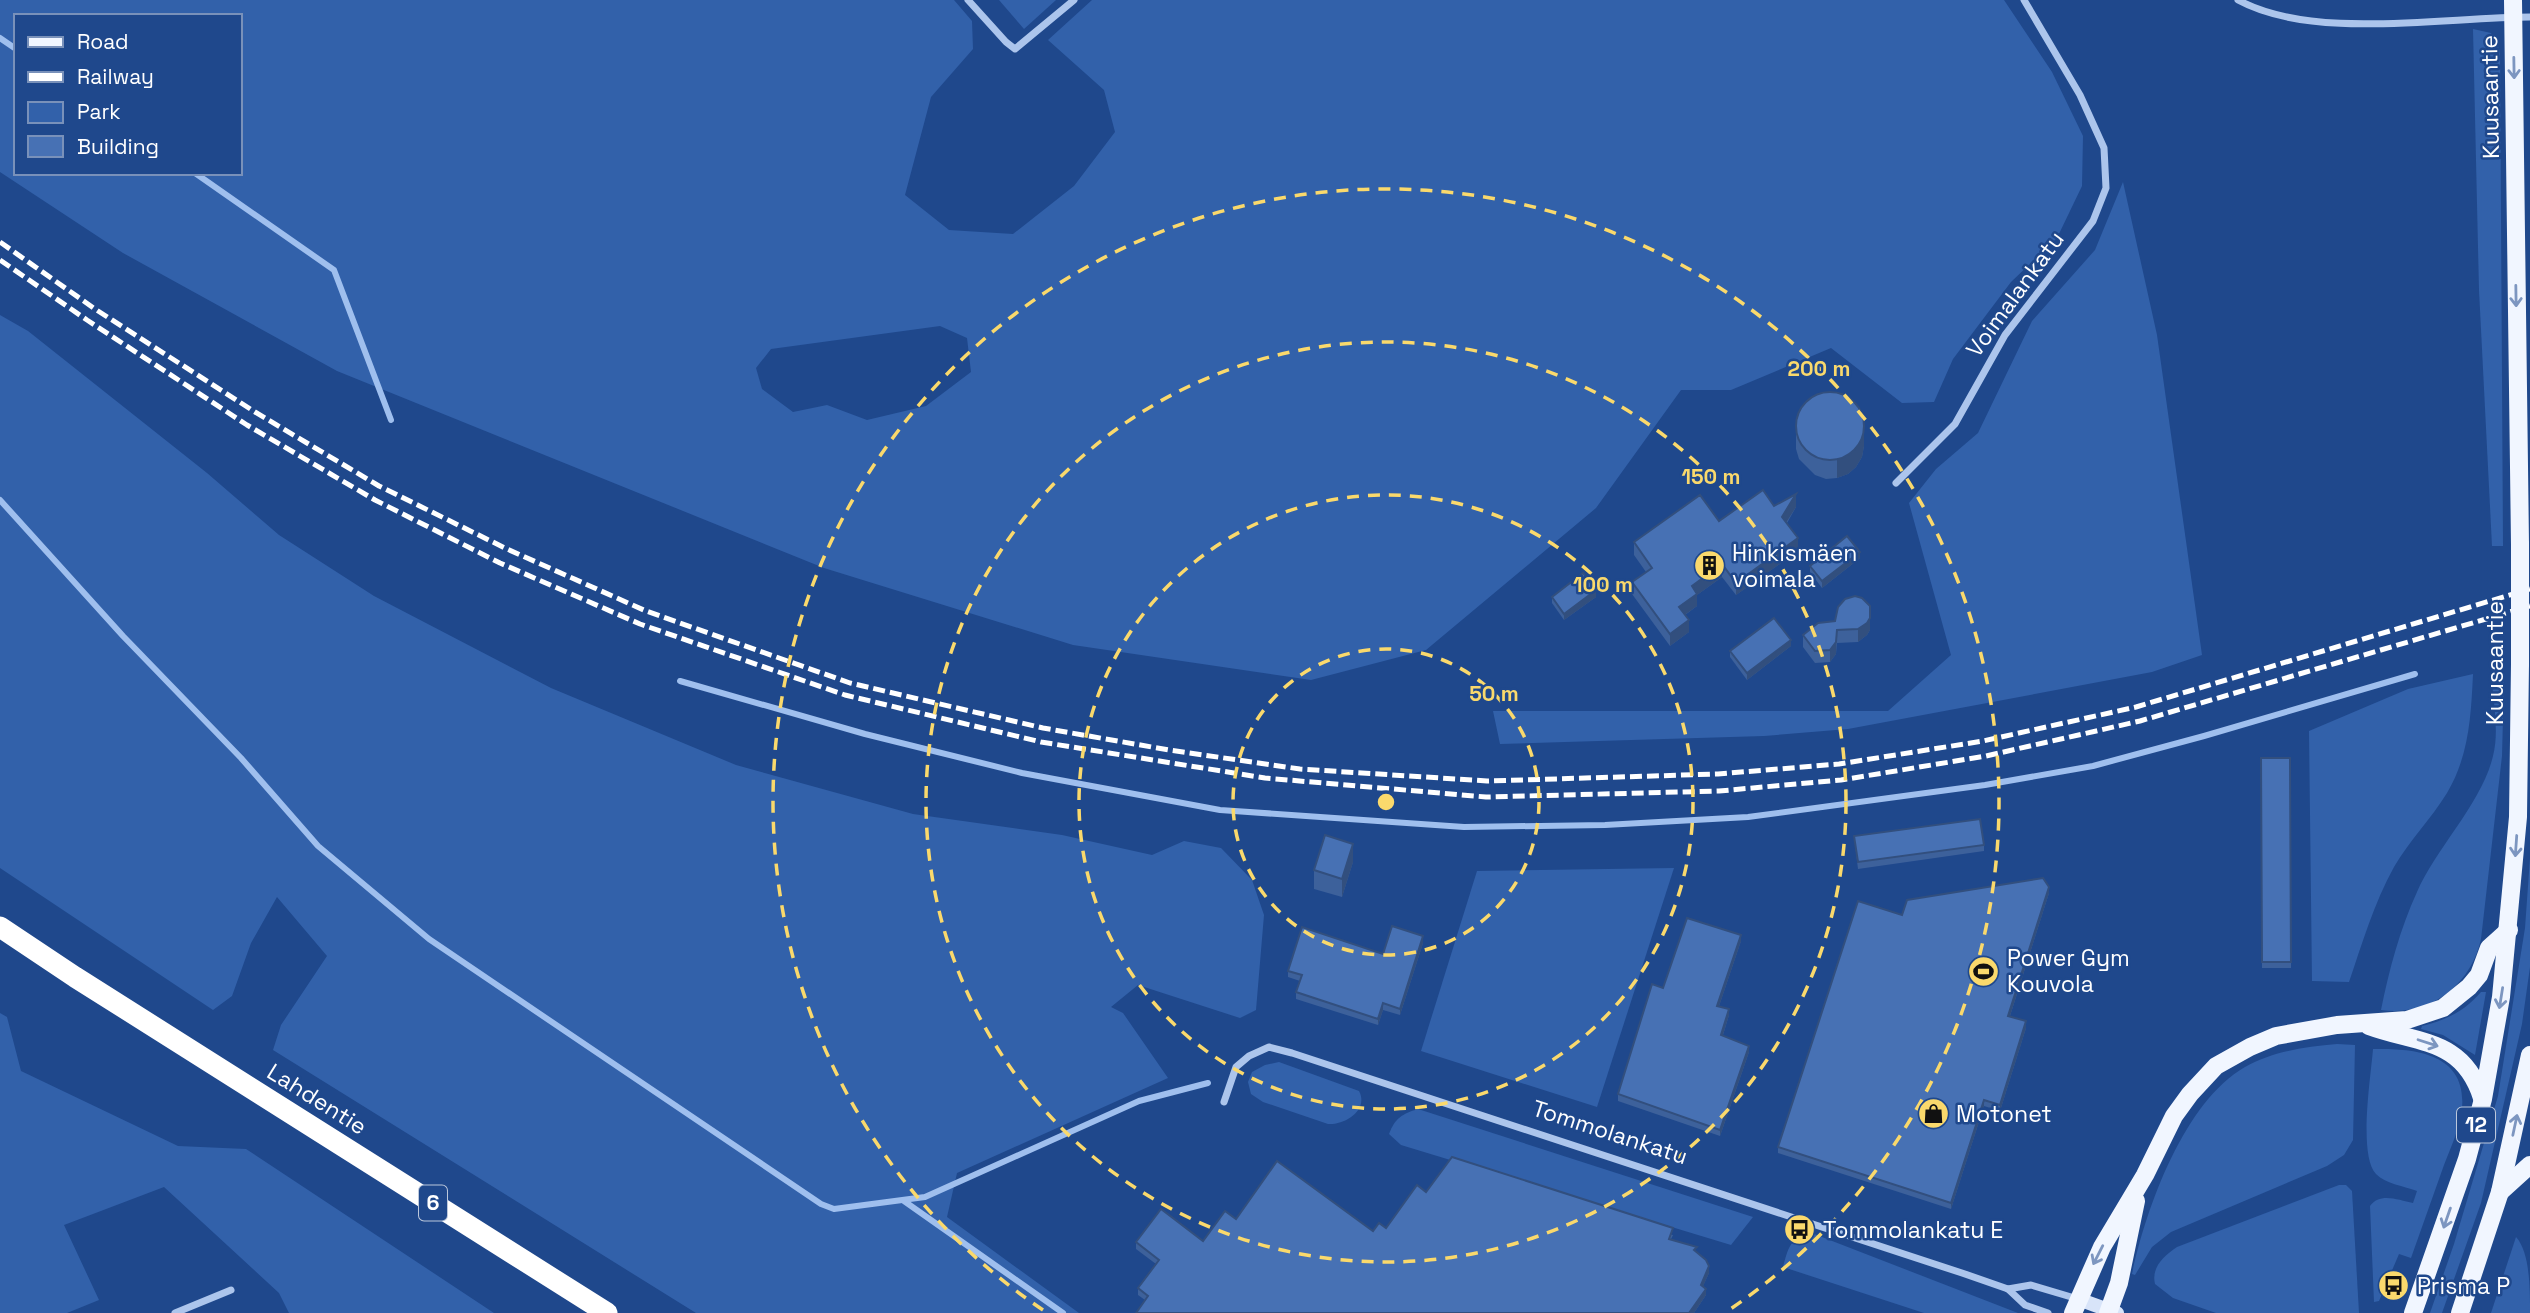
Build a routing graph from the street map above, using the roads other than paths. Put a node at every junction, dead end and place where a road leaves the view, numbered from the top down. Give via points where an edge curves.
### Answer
1 (968, 0) edge
2 (1073, 0) edge
3 (2024, 0) edge
4 (2238, 0) edge
5 (2519, 11) edge
6 (1896, 483) dead end
7 (0, 927) edge
8 (2509, 930) junction
9 (2362, 1024) junction
10 (2530, 1055) edge
11 (2483, 1099) junction
12 (1224, 1102) dead end
13 (2530, 1165) edge
14 (2145, 1175) junction
15 (2500, 1192) junction
16 (2008, 1289) junction
17 (231, 1290) dead end
18 (2076, 1306) edge
19 (2111, 1312) edge
20 (175, 1313) edge
21 (607, 1313) edge
22 (2048, 1313) edge
23 (2413, 1313) edge
24 (2460, 1313) edge

1 - 2 street via 1015,49
3 - 6 street, Voimalankatu via 2080,95 2104,148 2106,188 2093,221 2004,335 1955,424
4 - 5 street via 2288,19 2332,23
5 -> 8 main road, Kuusaantie / 12, bridge via 2521,664 2518,817
7 - 21 highway, Lahdentie / 6
8 - 9 main road via 2489,948 2469,988 2443,1007 2407,1020
8 -> 11 main road, Kuusaantie / 12
9 -> 11 main road via 2448,1051 2474,1075
9 - 14 main road via 2276,1036 2216,1066 2174,1116
15 -> 10 main road, 12
11 -> 23 main road, Kuusaantie / 12
12 - 16 street, Tommolankatu via 1236,1067 1269,1047
13 - 15 main road
14 -> 18 main road via 2102,1247
14 - 19 main road
15 - 24 main road, 12
16 - 18 street, Tommolankatu via 2031,1285
16 - 22 street, Tommolankatu via 2025,1305
17 - 20 street
18 - 19 street, Tommolankatu

